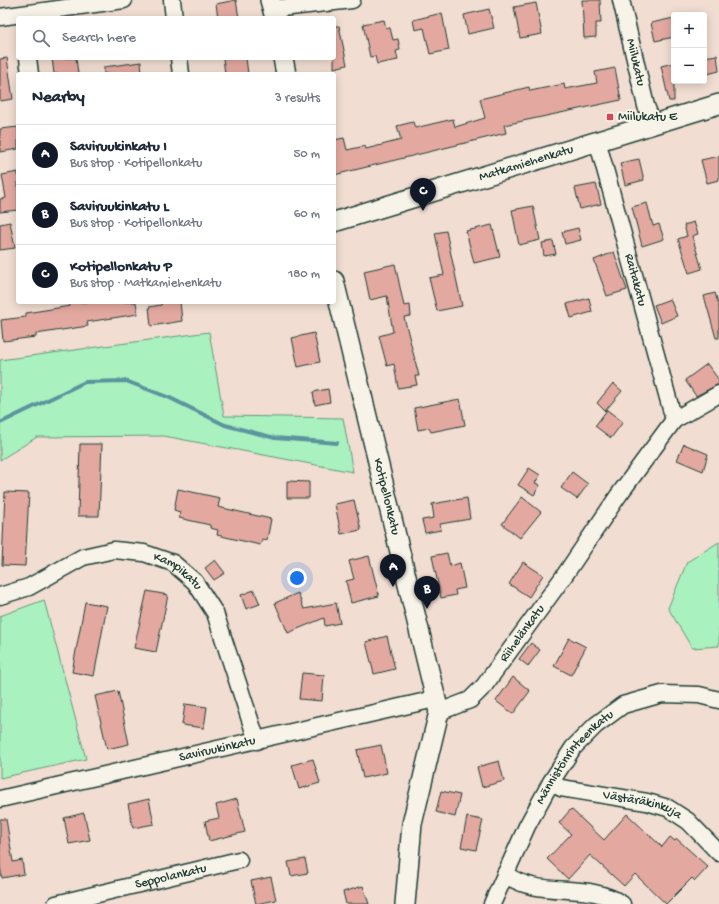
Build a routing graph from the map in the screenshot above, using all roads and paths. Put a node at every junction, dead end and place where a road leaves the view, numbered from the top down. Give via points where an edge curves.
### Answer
1 (124, 0) edge
2 (172, 0) edge
3 (352, 0) edge
4 (621, 0) edge
5 (273, 9) edge
6 (16, 16) edge
7 (22, 16) edge
8 (174, 16) edge
9 (0, 17) edge
10 (28, 60) edge
11 (179, 60) edge
12 (283, 60) edge
13 (30, 72) edge
14 (181, 72) edge
15 (286, 72) edge
16 (719, 104) edge
17 (653, 124) junction
18 (597, 140) junction
19 (336, 221) edge
20 (336, 289) edge
21 (719, 394) edge
22 (674, 420) junction
23 (0, 596) edge
24 (719, 700) edge
25 (437, 705) junction
26 (257, 741) junction
27 (551, 782) junction
28 (0, 799) edge
29 (719, 853) edge
30 (239, 860) dead end
31 (505, 874) junction
32 (56, 904) edge
33 (405, 904) edge
34 (492, 904) edge
35 (622, 904) edge

1 - 7 street
2 - 8 street
3 - 5 street
4 - 17 street, Miilukatu via 646,106
6 - 9 street
10 - 13 street
11 - 14 street
12 - 15 street
16 - 17 street, Matkamiehenkatu
17 - 18 street, Matkamiehenkatu
18 - 19 street, Matkamiehenkatu
18 - 22 street, Raitakatu
20 - 25 street, Kotipellonkatu
21 - 22 street, Riihelänkatu
22 - 25 street, Riihelänkatu via 484,686 470,700
23 - 26 street, Kampikatu via 29,587 83,557 114,550 144,553 173,563 195,582 215,613
24 - 27 street, Männistönrinteenkatu via 699,695 662,694 624,705 596,725 573,748
25 - 26 street, Saviruukinkatu
25 - 33 street via 412,824
26 - 28 street, Saviruukinkatu
27 - 29 street, Västäräkinkuja via 561,788 647,802 668,808 688,821
27 - 31 street, Männistönrinteenkatu
30 - 32 street, Seppolankatu
31 - 34 street, Männistönrinteenkatu
31 - 35 street via 513,880 538,889 590,892

